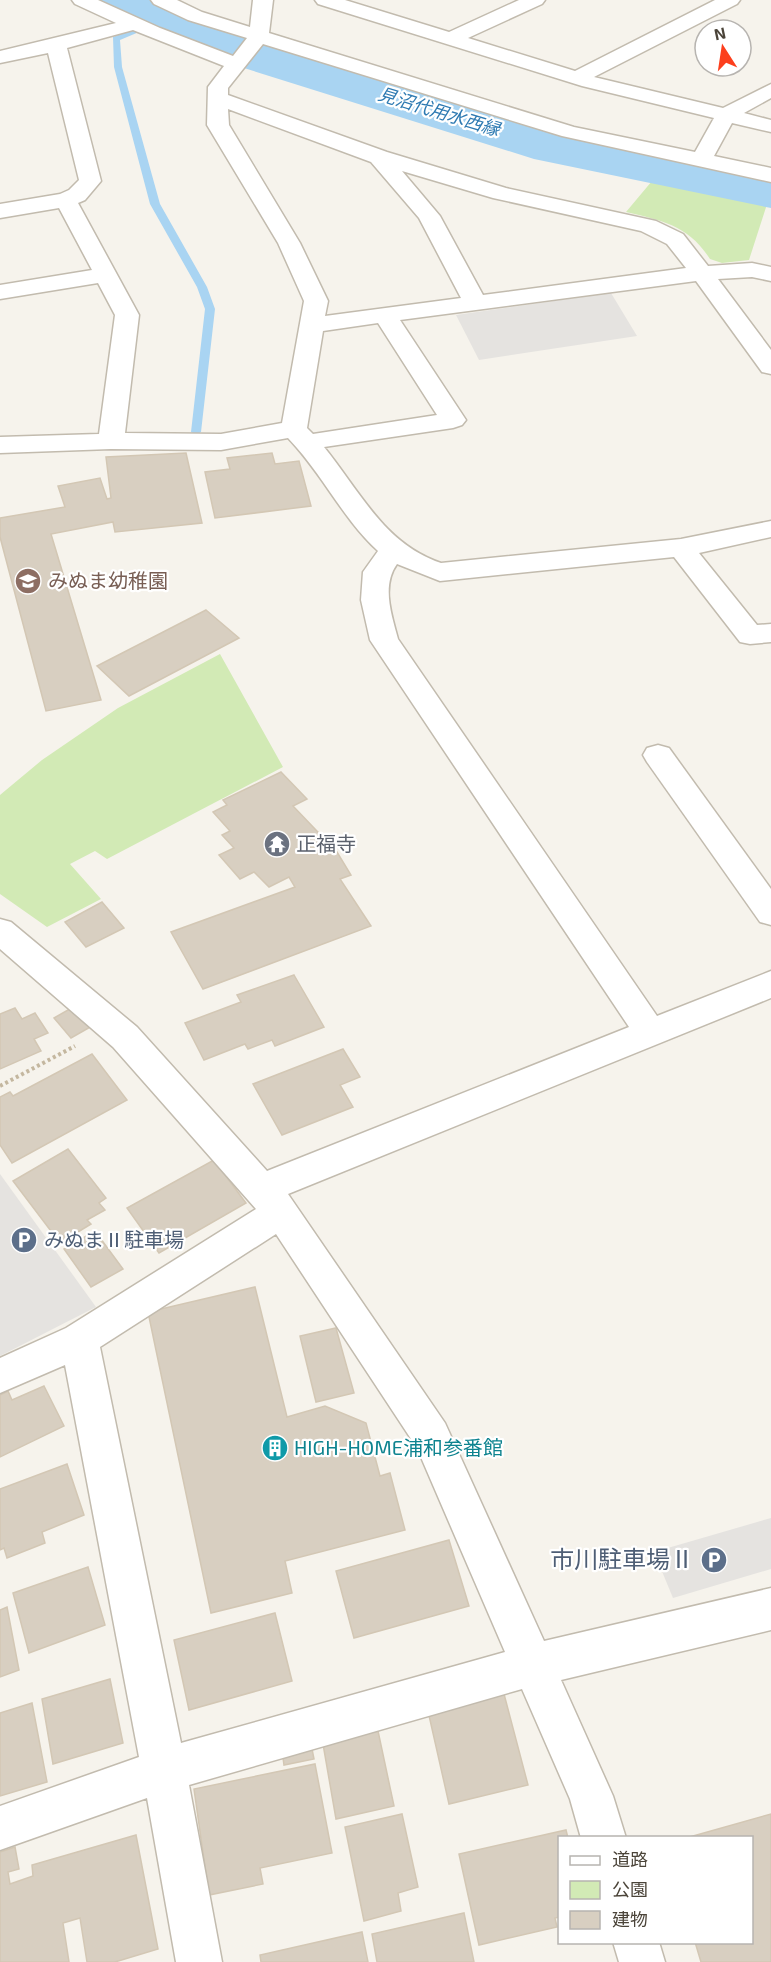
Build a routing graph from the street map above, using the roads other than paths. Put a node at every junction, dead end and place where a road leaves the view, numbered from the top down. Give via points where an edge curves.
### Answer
1 (82, 0) edge
2 (161, 0) edge
3 (263, 0) edge
4 (328, 0) edge
5 (535, 0) edge
6 (730, 0) edge
7 (128, 20) junction
8 (259, 36) junction
9 (450, 39) junction
10 (56, 45) junction
11 (0, 57) edge
12 (236, 64) junction
13 (577, 78) junction
14 (771, 90) edge
15 (218, 98) junction
16 (726, 115) junction
17 (771, 126) edge
18 (380, 158) junction
19 (701, 160) junction
20 (771, 175) edge
21 (66, 200) junction
22 (0, 211) edge
23 (702, 273) junction
24 (771, 274) edge
25 (104, 275) junction
26 (0, 292) edge
27 (475, 302) junction
28 (385, 315) junction
29 (313, 325) junction
30 (771, 367) edge
31 (301, 435) junction
32 (111, 441) junction
33 (0, 445) edge
34 (771, 529) edge
35 (681, 548) junction
36 (393, 550) junction
37 (771, 633) edge
38 (658, 755) dead end
39 (771, 913) edge
40 (0, 931) edge
41 (771, 984) edge
42 (651, 1033) junction
43 (272, 1200) junction
44 (79, 1340) junction
45 (0, 1376) edge
46 (771, 1609) edge
47 (533, 1665) junction
48 (165, 1770) junction
49 (0, 1827) edge
50 (603, 1836) edge
51 (637, 1944) edge
52 (199, 1962) edge
53 (642, 1962) edge

1 - 7 street
2 - 8 street via 195,16
3 - 8 street
4 - 9 street
5 - 9 street
6 - 13 street
7 - 10 street via 126,26
7 - 12 street
8 - 12 street
8 - 19 street via 549,126
9 - 13 street
10 - 11 street
10 - 21 street via 90,181
12 - 15 street via 218,87
13 - 16 street
14 - 16 street
15 - 18 street
15 - 29 street via 218,125 288,243 316,301
16 - 17 street
16 - 19 street
18 - 23 street via 501,193 648,226 675,239
18 - 27 street via 429,216
19 - 20 street
21 - 22 street
21 - 25 street
23 - 24 street via 752,270
23 - 27 street
23 - 30 street
25 - 26 street
25 - 32 street via 126,315
27 - 28 street
28 - 29 street
28 - 31 street via 453,420
29 - 31 street
31 - 32 street via 221,442
31 - 36 street via 364,522
32 - 33 street
34 - 35 street
35 - 36 street via 440,572
35 - 37 street via 750,635
36 - 42 street via 377,572 375,600 384,640
38 - 39 street
40 - 43 street via 125,1037
41 - 42 street
42 - 43 street
43 - 44 street
43 - 47 street via 431,1436
44 - 45 street
44 - 48 street
46 - 47 street
47 - 48 street
47 - 50 street via 591,1796
48 - 49 street
48 - 52 street
51 - 53 street

